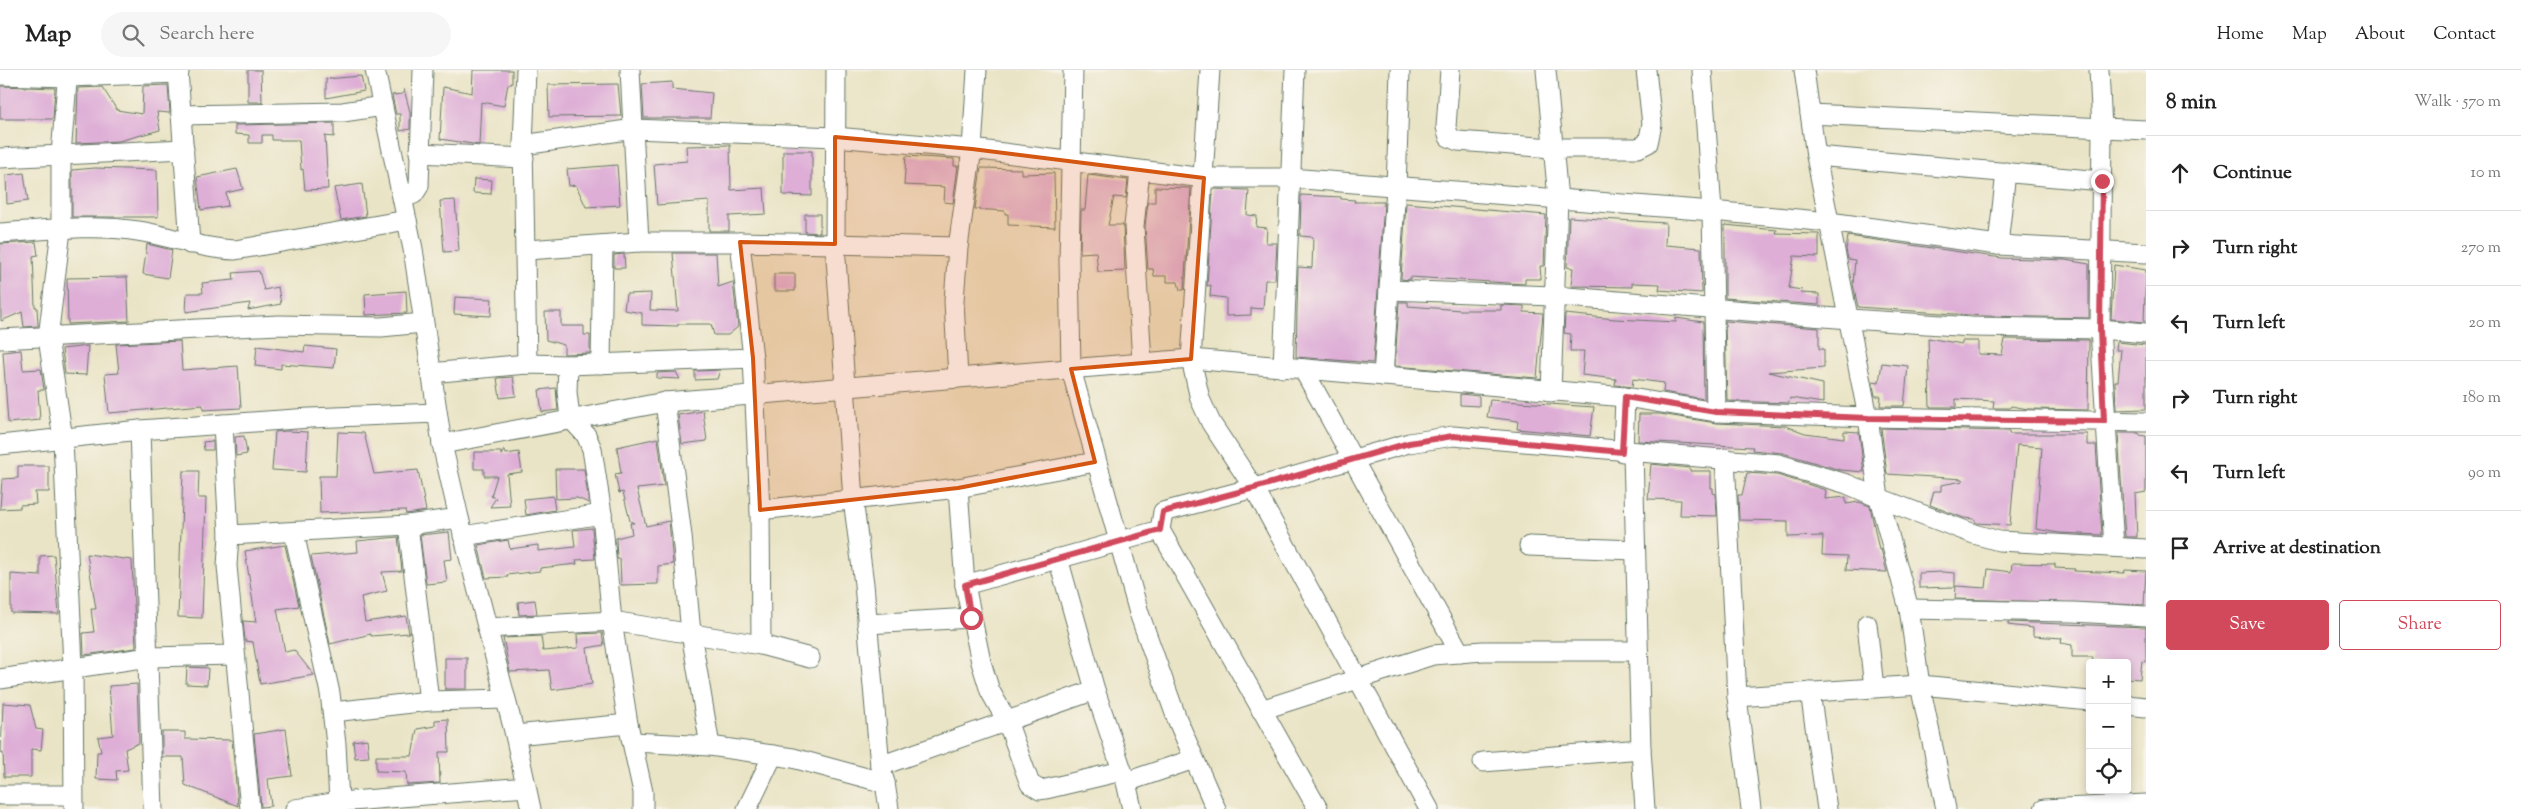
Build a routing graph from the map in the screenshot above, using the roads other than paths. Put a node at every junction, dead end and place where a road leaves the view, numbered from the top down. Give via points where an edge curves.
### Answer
1 (375, 70) edge
2 (423, 70) edge
3 (526, 70) edge
4 (630, 70) edge
5 (836, 70) edge
6 (977, 70) edge
7 (1074, 70) edge
8 (1210, 70) edge
9 (1294, 70) edge
10 (1400, 70) edge
11 (1450, 70) edge
12 (1546, 70) edge
13 (1646, 70) edge
14 (1702, 70) edge
15 (1804, 70) edge
16 (2099, 70) edge
17 (178, 72) edge
18 (68, 73) edge
19 (0, 75) edge
20 (383, 106) junction
21 (1810, 114) junction
22 (182, 115) junction
23 (2102, 128) junction
24 (634, 129) junction
25 (2146, 130) edge
26 (835, 138) junction
27 (1553, 148) junction
28 (184, 149) junction
29 (972, 149) junction
30 (524, 152) junction
31 (419, 153) junction
32 (61, 154) junction
33 (1816, 156) junction
34 (0, 158) edge
35 (1073, 161) junction
36 (1140, 171) junction
37 (2006, 172) junction
38 (1204, 178) junction
39 (1290, 178) junction
40 (2102, 181) junction
41 (1396, 188) junction
42 (403, 198) junction
43 (1558, 199) junction
44 (1712, 211) junction
45 (408, 220) junction
46 (1828, 222) junction
47 (61, 230) junction
48 (0, 233) edge
49 (639, 242) junction
50 (740, 242) junction
51 (190, 244) junction
52 (835, 244) junction
53 (603, 245) junction
54 (1998, 245) junction
55 (958, 247) junction
56 (527, 250) junction
57 (2101, 252) junction
58 (2146, 253) edge
59 (1389, 290) junction
60 (1554, 296) junction
61 (1715, 309) junction
62 (1850, 320) junction
63 (423, 323) junction
64 (2100, 329) junction
65 (2146, 333) edge
66 (48, 338) junction
67 (0, 339) edge
68 (752, 358) junction
69 (1191, 359) junction
70 (1142, 363) junction
71 (527, 364) junction
72 (601, 364) junction
73 (568, 365) junction
74 (1282, 368) junction
75 (1071, 369) junction
76 (1303, 370) junction
77 (430, 373) junction
78 (1383, 376) junction
79 (958, 378) junction
80 (846, 387) junction
81 (1551, 392) junction
82 (753, 395) junction
83 (1625, 397) junction
84 (665, 402) junction
85 (1716, 412) junction
86 (437, 413) junction
87 (570, 418) junction
88 (1868, 418) junction
89 (2104, 421) junction
90 (2146, 422) edge
91 (223, 424) junction
92 (140, 430) junction
93 (64, 439) junction
94 (442, 444) junction
95 (0, 445) edge
96 (1628, 452) junction
97 (1725, 458) junction
98 (1352, 459) junction
99 (1096, 462) junction
100 (958, 488) junction
101 (1254, 488) junction
102 (1879, 498) junction
103 (853, 499) junction
104 (760, 510) junction
105 (602, 514) junction
106 (408, 525) junction
107 (461, 527) junction
108 (1160, 530) junction
109 (294, 533) junction
110 (229, 535) junction
111 (1120, 544) junction
112 (1529, 546) dead end
113 (2114, 547) junction
114 (2146, 549) edge
115 (1635, 550) junction
116 (1058, 558) junction
117 (965, 585) junction
118 (1909, 608) junction
119 (2146, 616) edge
120 (971, 618) junction
121 (612, 621) junction
122 (867, 624) junction
123 (1867, 624) dead end
124 (487, 628) junction
125 (691, 633) junction
126 (761, 645) junction
127 (1638, 651) junction
128 (1460, 653) junction
129 (234, 655) junction
130 (149, 657) junction
131 (810, 658) dead end
132 (73, 667) junction
133 (0, 678) edge
134 (1358, 679) junction
135 (1920, 685) junction
136 (1874, 688) junction
137 (1094, 690) junction
138 (1810, 692) junction
139 (1736, 697) junction
140 (506, 699) junction
141 (429, 701) junction
142 (2086, 701) edge
143 (2131, 705) edge
144 (2146, 707) edge
145 (1261, 710) junction
146 (333, 712) junction
147 (1007, 721) junction
148 (630, 733) junction
149 (515, 735) junction
150 (710, 746) junction
151 (1641, 749) junction
152 (773, 755) junction
153 (1194, 759) junction
154 (1483, 762) dead end
155 (882, 774) junction
156 (1124, 777) junction
157 (526, 787) junction
158 (0, 795) edge
159 (73, 802) edge
160 (339, 802) junction
161 (2146, 804) edge
162 (153, 809) edge
163 (250, 809) edge
164 (295, 809) edge
165 (531, 809) edge
166 (643, 809) edge
167 (747, 809) edge
168 (889, 809) edge
169 (1132, 809) edge
170 (1216, 809) edge
171 (1318, 809) edge
172 (1429, 809) edge
173 (1645, 809) edge
174 (1751, 809) edge
175 (1827, 809) edge
176 (1946, 809) edge
177 (2044, 809) edge

1 - 20 street
2 - 31 street
3 - 30 street
4 - 24 street
5 - 26 street
6 - 29 street
7 - 35 street
8 - 38 street
9 - 39 street
10 - 41 street
11 - 27 street via 1446,127 1449,137 1458,142
12 - 27 street
13 - 27 street via 1652,124 1648,143 1638,148
14 - 44 street
15 - 21 street
16 - 23 street
17 - 18 street
17 - 22 street
18 - 19 street
18 - 32 street
20 - 22 street via 343,112
20 - 42 street
21 - 23 street
21 - 33 street
22 - 28 street
23 - 25 street
23 - 40 street
24 - 26 street
24 - 30 street
24 - 49 street
26 - 29 street
26 - 52 street
27 - 43 street
28 - 32 street
28 - 51 street
29 - 35 street
29 - 55 street
30 - 31 street
30 - 56 street
31 - 42 street via 419,186 414,194
32 - 34 street
32 - 47 street
33 - 37 street
33 - 46 street
35 - 36 street
35 - 75 street via 1069,260
36 - 38 street
36 - 70 street via 1134,226
37 - 40 street
37 - 54 street
38 - 39 street
38 - 69 street
39 - 41 street
39 - 74 street
40 - 57 street
41 - 43 street
41 - 59 street
42 - 45 street
43 - 44 street
43 - 60 street
44 - 46 street
44 - 61 street
45 - 51 street via 235,250
45 - 63 street
46 - 54 street
46 - 62 street
47 - 48 street
47 - 51 street via 108,228 139,231
47 - 66 street
49 - 50 street
49 - 53 street
50 - 52 street
50 - 68 street
52 - 55 street
52 - 80 street
53 - 56 street
53 - 72 street
54 - 57 street
55 - 79 street via 954,301
56 - 71 street
57 - 58 street
57 - 64 street
59 - 60 street
59 - 78 street
60 - 61 street
60 - 81 street
61 - 62 street
61 - 85 street
62 - 64 street via 1972,327
62 - 88 street
63 - 66 street via 381,327 279,325
63 - 77 street
64 - 65 street
64 - 89 street
66 - 67 street
66 - 93 street
68 - 72 street
68 - 82 street
69 - 70 street
69 - 74 street
69 - 101 street via 1200,400
70 - 75 street
71 - 73 street
71 - 77 street
72 - 73 street
73 - 87 street
74 - 76 street
75 - 79 street
75 - 99 street
76 - 78 street
76 - 98 street
77 - 86 street
78 - 81 street via 1483,383
79 - 80 street
80 - 82 street
80 - 103 street
81 - 83 street
82 - 84 street
82 - 104 street
83 - 85 street
83 - 96 street
84 - 87 street
84 - 125 street
85 - 88 street
86 - 91 street
86 - 94 street
87 - 94 street
87 - 105 street via 586,435 592,449
88 - 89 street
88 - 102 street
89 - 90 street
89 - 113 street
91 - 92 street
91 - 110 street
92 - 93 street
92 - 130 street
93 - 95 street
93 - 132 street
94 - 107 street
96 - 97 street
96 - 98 street via 1453,436 1409,443
96 - 115 street
97 - 102 street via 1779,464 1847,484
97 - 139 street
98 - 101 street
98 - 128 street
99 - 100 street
99 - 111 street
100 - 103 street
100 - 117 street
101 - 108 street via 1163,512
101 - 134 street
102 - 113 street via 1999,541
102 - 118 street
103 - 104 street
103 - 122 street
104 - 126 street
105 - 107 street
105 - 121 street
106 - 107 street
106 - 109 street
106 - 141 street
107 - 124 street
108 - 111 street
108 - 145 street
109 - 110 street
109 - 146 street
110 - 129 street via 227,566
111 - 116 street
111 - 153 street via 1139,613
112 - 115 street
113 - 114 street
115 - 127 street
116 - 117 street
116 - 137 street
117 - 120 street
118 - 119 street
118 - 135 street
120 - 122 street
120 - 147 street via 990,691
121 - 124 street
121 - 125 street
121 - 148 street
122 - 155 street
123 - 136 street
124 - 140 street
125 - 126 street
125 - 150 street
126 - 131 street
127 - 128 street
127 - 151 street
128 - 134 street via 1434,655
129 - 130 street
129 - 163 street
130 - 132 street
130 - 162 street
132 - 133 street
132 - 159 street
134 - 145 street
134 - 172 street
135 - 136 street
135 - 142 street
135 - 176 street
136 - 138 street
137 - 147 street
137 - 156 street
138 - 139 street
138 - 175 street
139 - 174 street
140 - 141 street
140 - 149 street
141 - 146 street
143 - 144 street
145 - 171 street
146 - 160 street
147 - 155 street
147 - 156 street via 1033,787 1046,789
148 - 149 street
148 - 150 street
148 - 166 street
149 - 157 street
150 - 152 street
151 - 154 street
151 - 173 street
152 - 155 street
152 - 167 street
153 - 156 street
153 - 170 street
155 - 168 street
156 - 169 street
157 - 160 street
157 - 165 street
158 - 159 street
160 - 164 street
161 - 177 street

